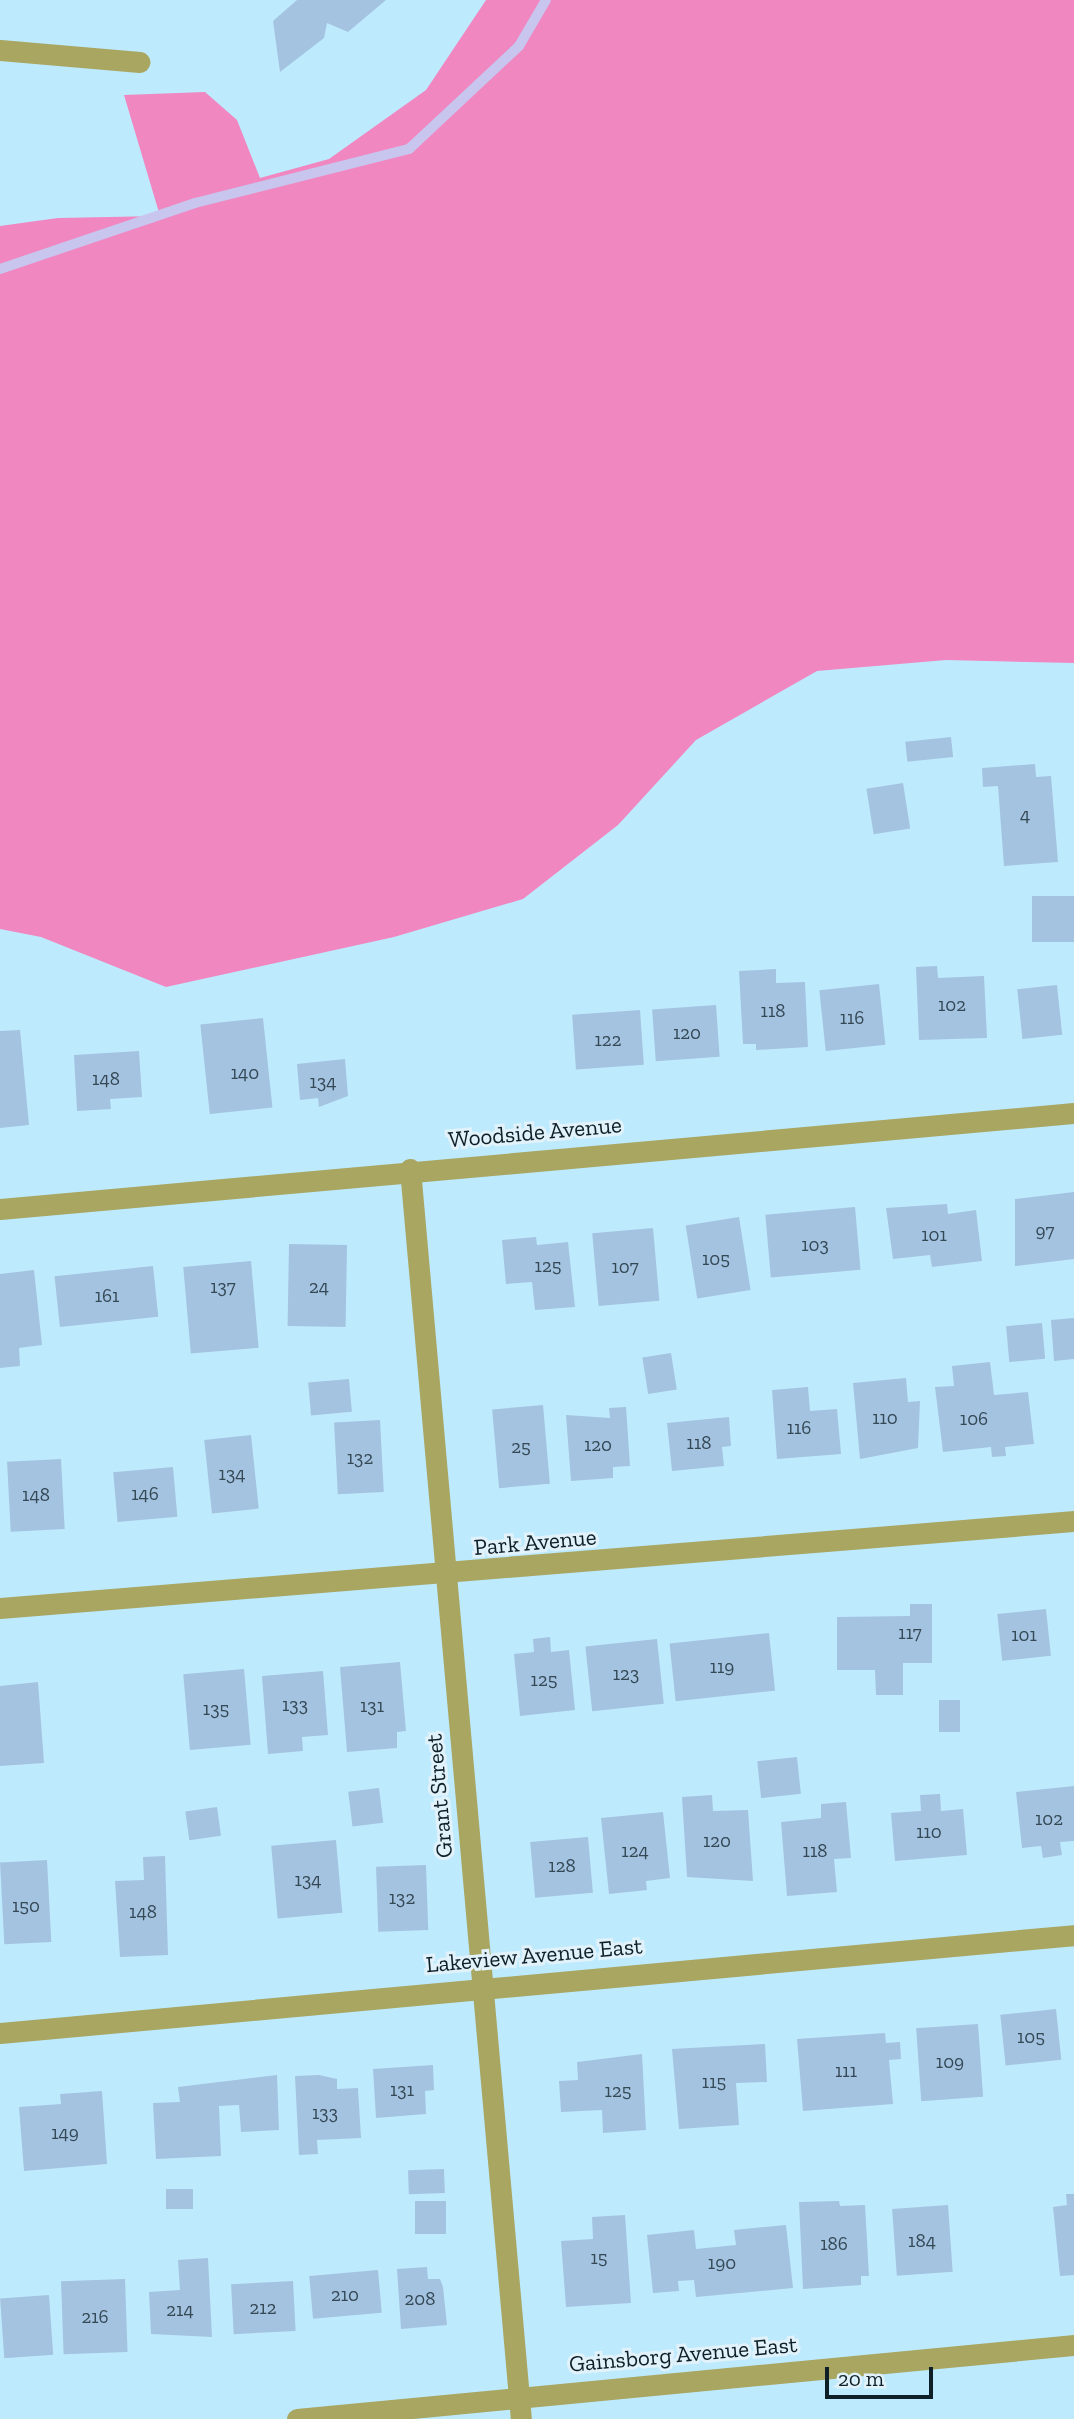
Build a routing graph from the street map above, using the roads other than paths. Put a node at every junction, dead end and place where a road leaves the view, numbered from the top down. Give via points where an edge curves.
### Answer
1 (0, 50) edge
2 (139, 62) dead end
3 (1074, 1113) edge
4 (410, 1169) junction
5 (0, 1209) edge
6 (1074, 1521) edge
7 (446, 1576) junction
8 (0, 1608) edge
9 (1074, 1935) edge
10 (482, 1986) junction
11 (0, 2033) edge
12 (1074, 2345) edge
13 (519, 2396) junction
14 (297, 2419) edge
15 (521, 2419) edge

1 - 2 street
3 - 4 street, Woodside Avenue
4 - 5 street, Woodside Avenue
4 - 7 street, Grant Street
6 - 7 street, Park Avenue
7 - 8 street, Park Avenue
7 - 10 street, Grant Street
9 - 10 street, Lakeview Avenue East
10 - 11 street, Lakeview Avenue East
10 - 13 street, Grant Street
12 - 13 street, Gainsborg Avenue East
13 - 14 street, Gainsborg Avenue East
13 - 15 street, Grant Street

